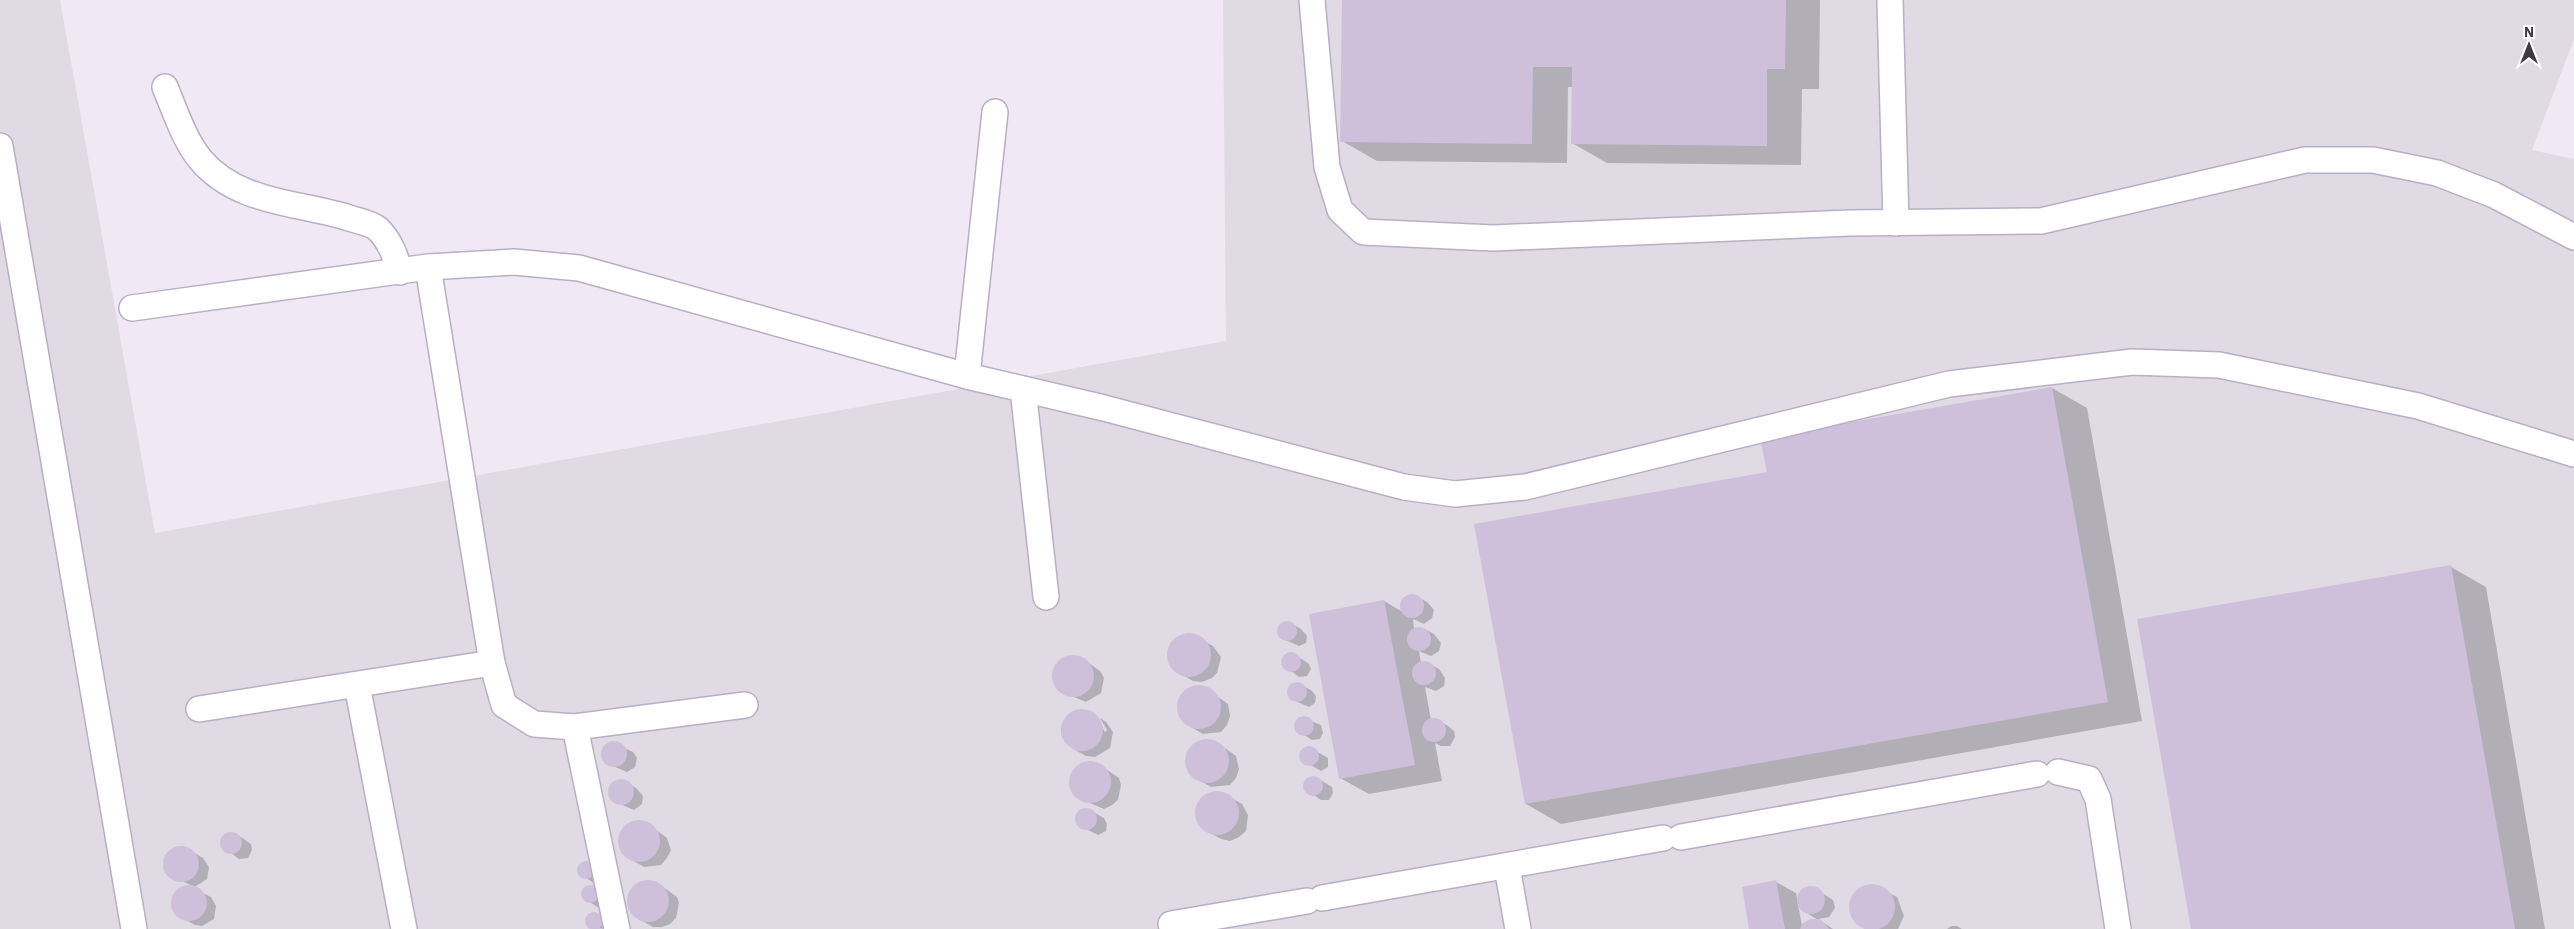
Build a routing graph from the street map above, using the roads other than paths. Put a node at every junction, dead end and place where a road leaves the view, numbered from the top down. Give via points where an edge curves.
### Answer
1 (1312, 0) edge
2 (1890, 0) edge
3 (165, 87) dead end
4 (995, 112) dead end
5 (0, 146) edge
6 (1896, 223) junction
7 (2574, 237) edge
8 (428, 267) junction
9 (400, 272) junction
10 (132, 308) dead end
11 (967, 376) junction
12 (1023, 389) junction
13 (2574, 454) edge
14 (1046, 596) dead end
15 (492, 663) junction
16 (357, 684) junction
17 (745, 705) dead end
18 (199, 709) dead end
19 (575, 727) junction
20 (1507, 867) junction
21 (1171, 924) dead end
22 (134, 929) edge
23 (404, 929) edge
24 (617, 929) edge
25 (1518, 929) edge
26 (2118, 929) edge

1 - 6 lane via 1327,167 1340,210 1363,232 1493,238
2 - 6 lane
3 - 9 lane via 201,160 231,184 257,196 376,227 391,244
4 - 11 lane
5 - 22 lane
6 - 7 lane via 2041,221 2305,160 2374,160 2453,179 2494,195
8 - 9 lane
8 - 11 lane via 514,262 579,268
8 - 15 lane
9 - 10 lane
11 - 12 lane
12 - 13 lane via 1404,487 1456,494 1526,487 1950,384 2132,362 2219,365 2408,404
12 - 14 lane
15 - 16 lane
15 - 19 lane via 504,705 534,724
16 - 18 lane
16 - 23 lane
17 - 19 lane
19 - 24 lane
20 - 21 lane
20 - 25 lane
20 - 26 lane via 2048,773 2089,779 2098,799

